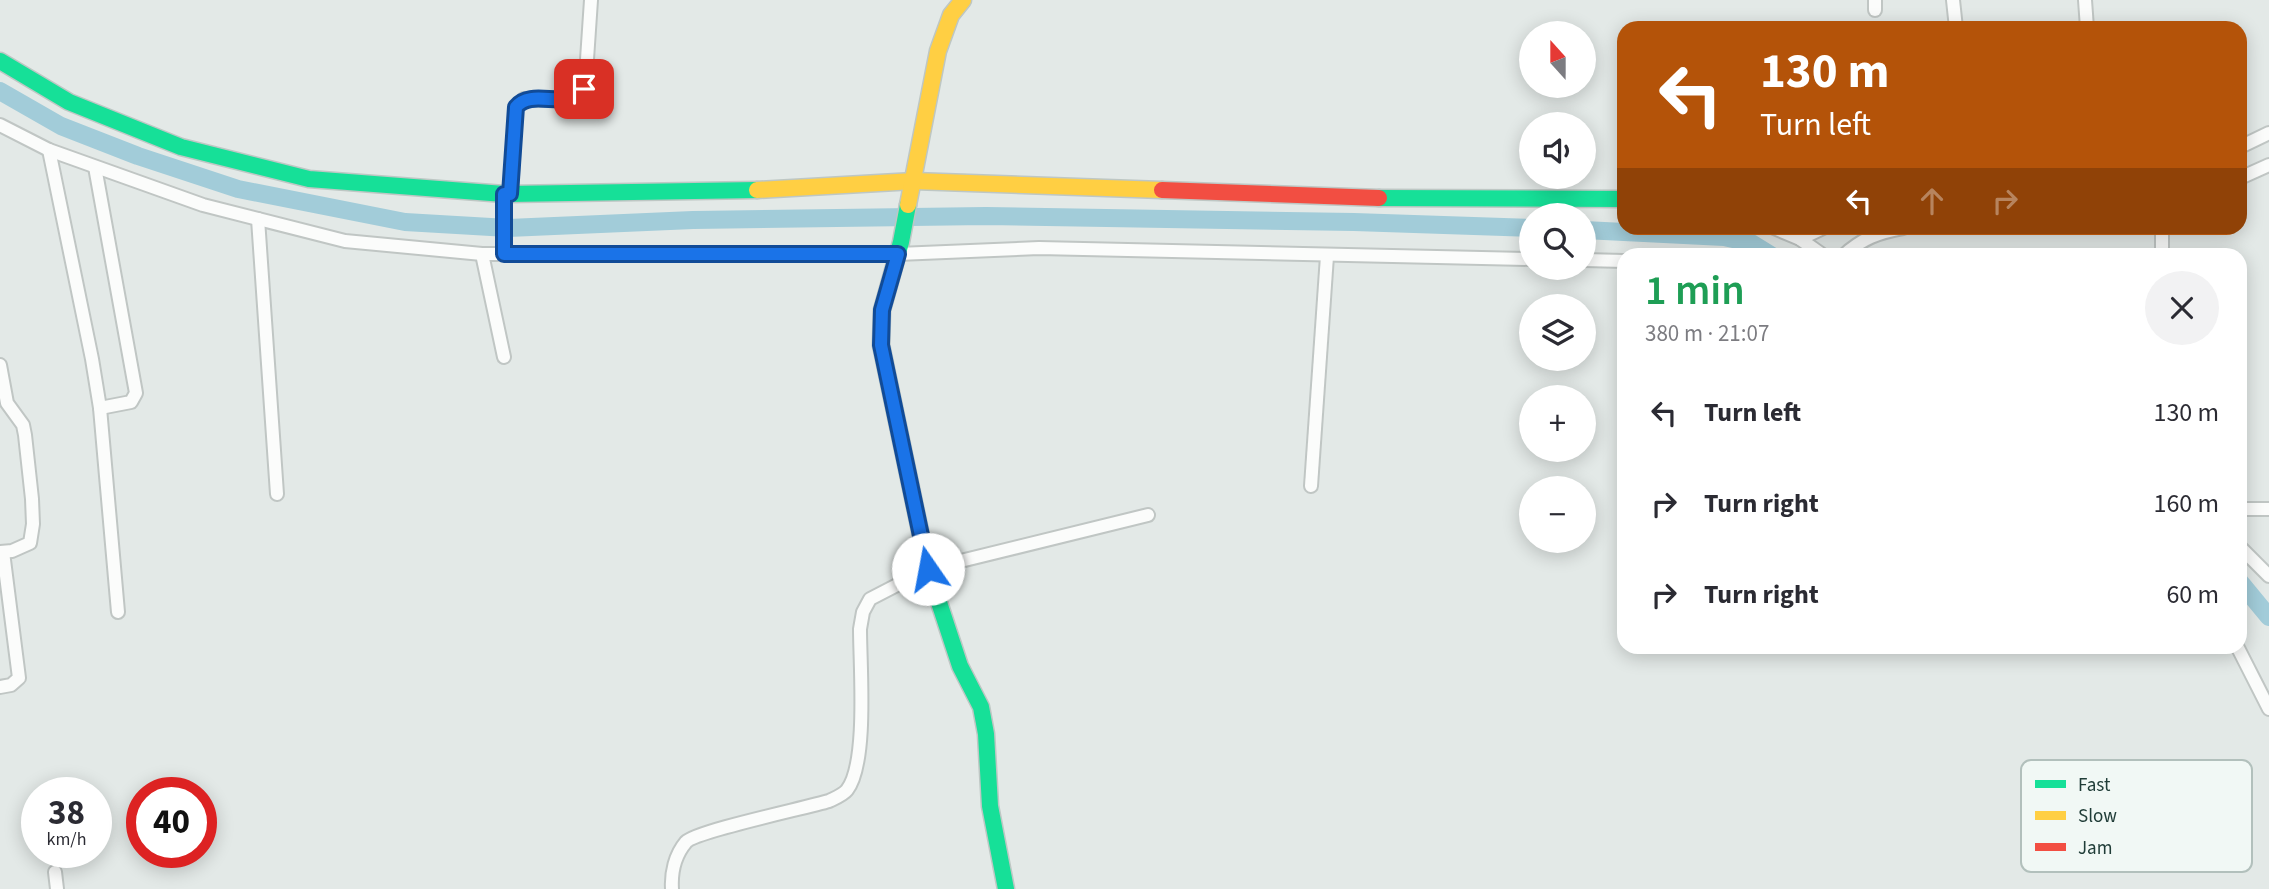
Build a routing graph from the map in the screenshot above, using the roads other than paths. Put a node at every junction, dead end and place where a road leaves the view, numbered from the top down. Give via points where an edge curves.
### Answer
1 (591, 0) edge
2 (963, 0) edge
3 (1953, 0) edge
4 (2085, 0) edge
5 (1955, 21) edge
6 (2086, 21) edge
7 (0, 61) edge
8 (0, 125) edge
9 (2269, 133) edge
10 (2247, 144) edge
11 (49, 150) junction
12 (2269, 164) edge
13 (95, 167) junction
14 (2247, 175) edge
15 (912, 188) junction
16 (506, 199) junction
17 (1617, 199) edge
18 (258, 219) junction
19 (1791, 235) edge
20 (1808, 235) edge
21 (1875, 235) edge
22 (1800, 239) junction
23 (900, 248) junction
24 (1813, 248) edge
25 (1852, 248) edge
26 (504, 249) junction
27 (482, 254) junction
28 (1327, 256) junction
29 (1519, 259) edge
30 (1596, 260) edge
31 (1617, 261) edge
32 (504, 358) dead end
33 (0, 365) edge
34 (100, 408) junction
35 (1311, 486) dead end
36 (277, 494) dead end
37 (2247, 509) edge
38 (2269, 509) edge
39 (1148, 515) dead end
40 (1, 552) edge
41 (2247, 554) edge
42 (928, 569) junction
43 (2269, 576) edge
44 (118, 612) dead end
45 (2241, 654) edge
46 (0, 687) edge
47 (2269, 709) edge
48 (55, 872) dead end
49 (57, 889) edge
50 (672, 889) edge
51 (1006, 889) edge

1 - 16 street via 587,82 580,95 570,99 524,99 516,107
2 - 15 street via 951,15 938,51
3 - 5 street
4 - 6 street
7 - 16 street via 69,102 181,147 309,178
8 - 11 street
9 - 10 street
11 - 13 street
11 - 34 street
12 - 14 street
13 - 18 street
13 - 34 street via 136,393 131,402
15 - 16 street
15 - 17 street
15 - 23 street
16 - 26 street
18 - 27 street via 345,240
18 - 36 street
19 - 22 street
20 - 22 street
21 - 25 street
22 - 24 street
23 - 26 street
23 - 28 street
23 - 42 street via 882,310 881,345
26 - 27 street
27 - 32 street
28 - 29 street
28 - 35 street
30 - 31 street
33 - 40 street via 7,403 23,425 33,524 30,543
34 - 44 street
37 - 38 street
39 - 42 street
40 - 46 street via 19,678
41 - 43 street
42 - 50 street via 870,598 863,612 860,751 846,791 829,801 687,841 676,860
42 - 51 street via 950,641 981,707 990,806
45 - 47 street
48 - 49 street

